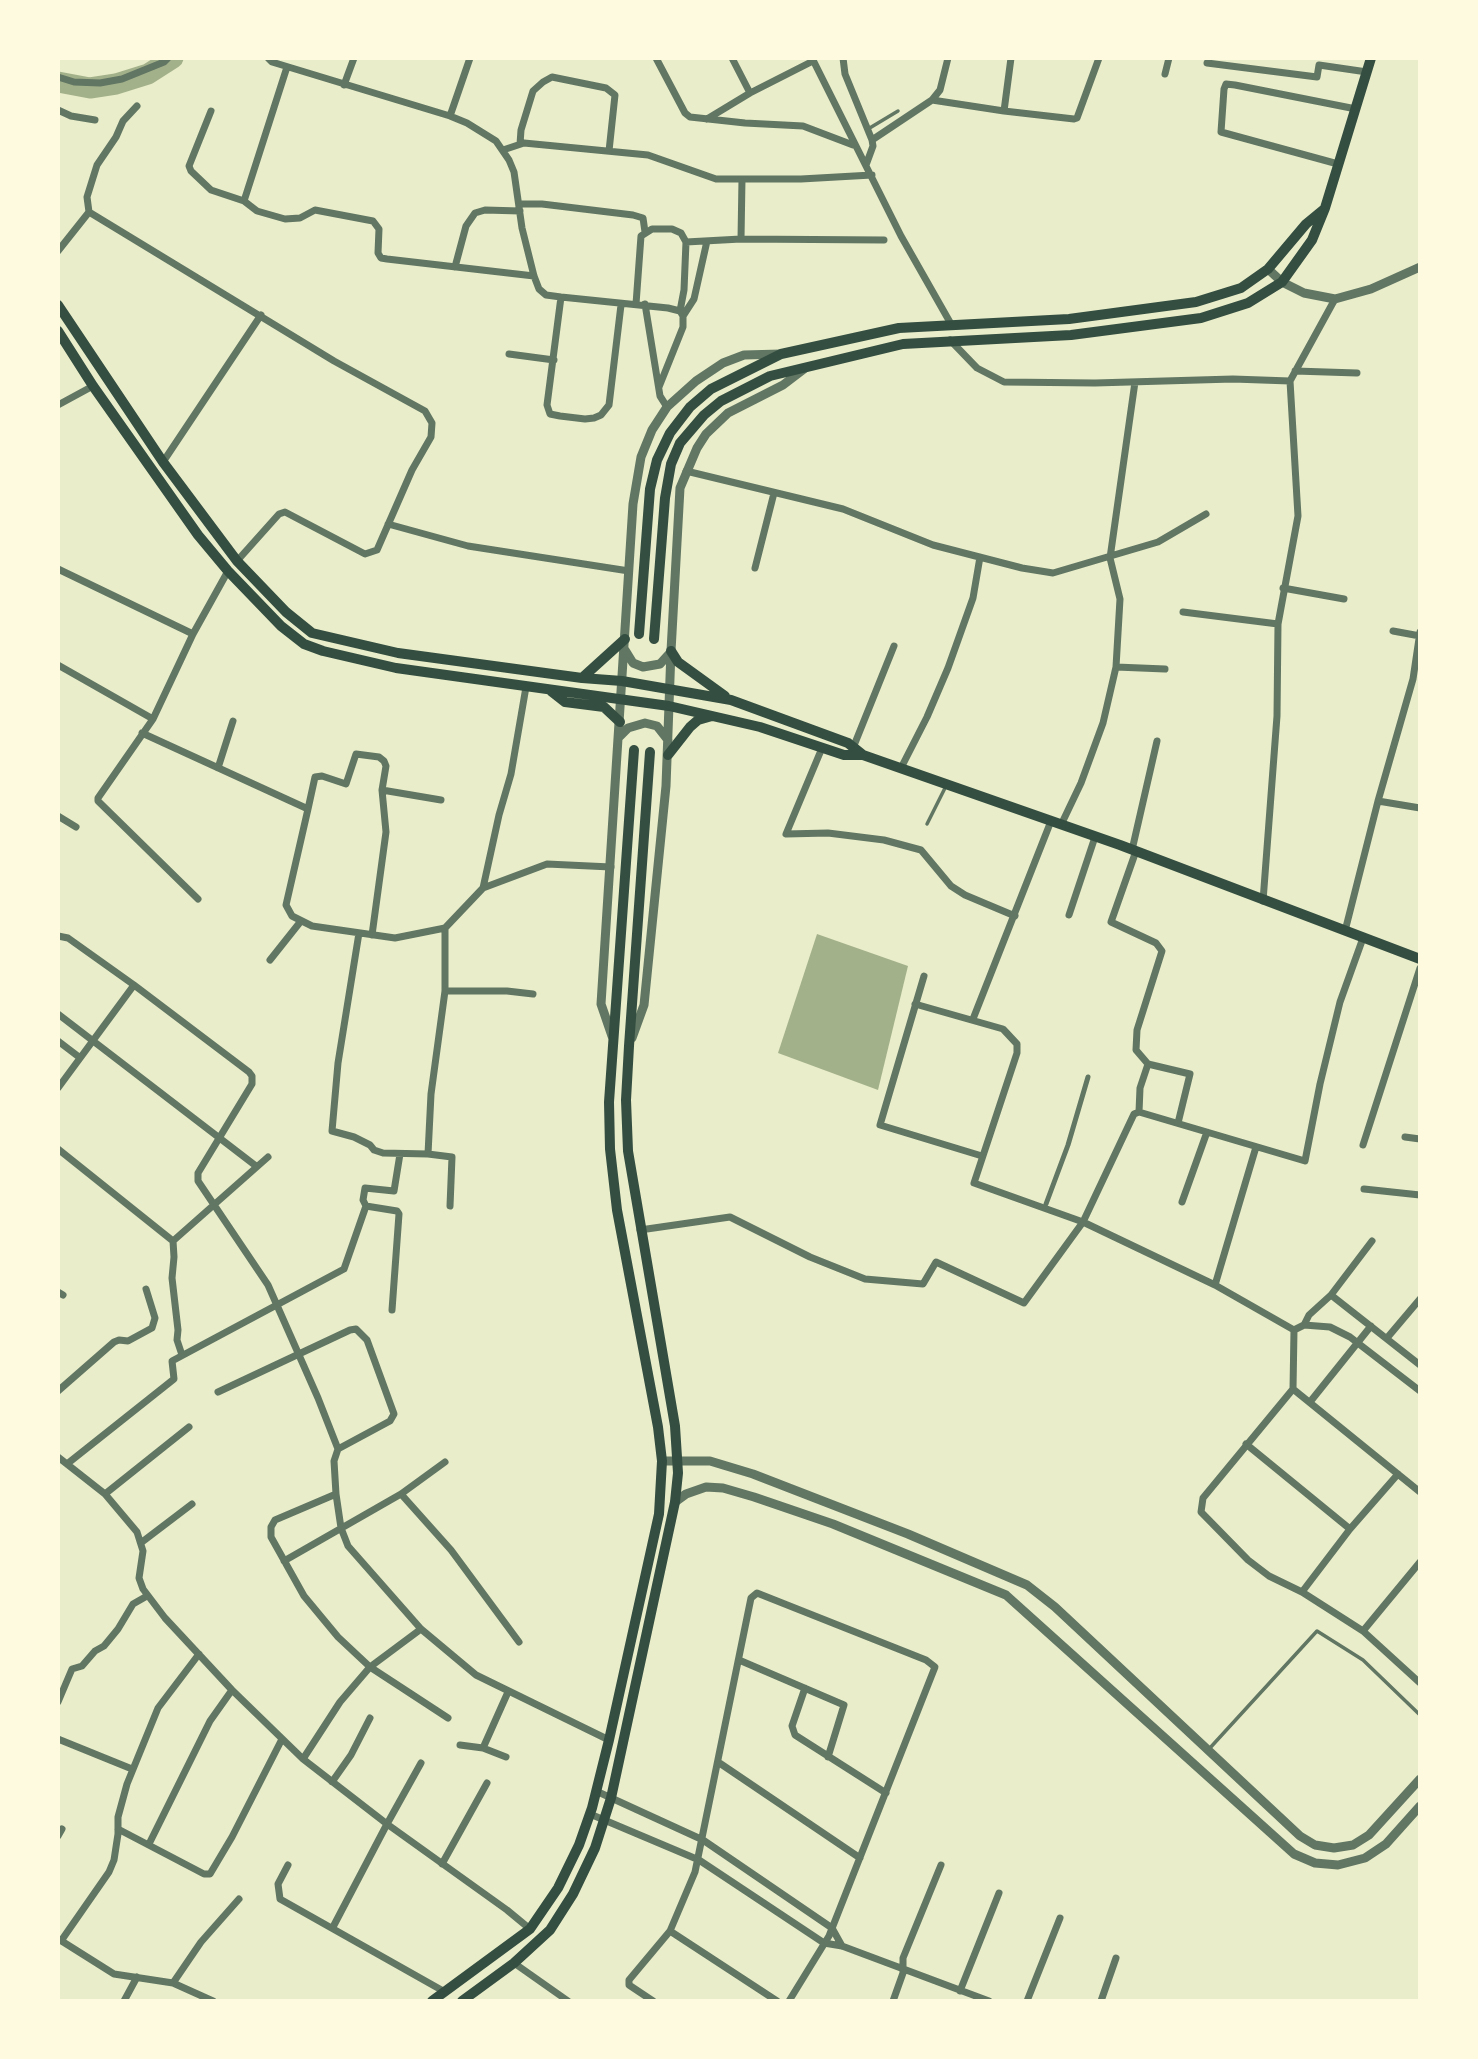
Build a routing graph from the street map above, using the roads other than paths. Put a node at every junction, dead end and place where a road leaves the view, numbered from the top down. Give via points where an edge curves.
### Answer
1 (169, 58) edge
2 (268, 58) edge
3 (354, 58) edge
4 (470, 58) edge
5 (656, 58) edge
6 (732, 58) edge
7 (843, 58) edge
8 (948, 58) edge
9 (1010, 58) edge
10 (1099, 58) edge
11 (1169, 58) edge
12 (1371, 58) edge
13 (812, 60) edge
14 (1207, 63) dead end
15 (287, 66) junction
16 (1367, 72) junction
17 (1165, 74) dead end
18 (58, 77) edge
19 (344, 85) junction
20 (750, 93) junction
21 (932, 100) junction
22 (137, 106) dead end
23 (1356, 109) junction
24 (58, 110) edge
25 (211, 111) dead end
26 (898, 111) dead end
27 (1004, 111) junction
28 (450, 116) junction
29 (707, 118) junction
30 (95, 120) dead end
31 (868, 129) junction
32 (872, 140) junction
33 (520, 144) junction
34 (853, 145) junction
35 (503, 150) junction
36 (609, 151) junction
37 (1338, 164) junction
38 (866, 165) junction
39 (872, 176) junction
40 (742, 179) junction
41 (244, 201) junction
42 (519, 208) junction
43 (1325, 208) junction
44 (89, 212) junction
45 (645, 232) junction
46 (741, 239) junction
47 (884, 240) dead end
48 (707, 241) junction
49 (686, 242) junction
50 (58, 251) edge
51 (455, 267) junction
52 (1420, 267) edge
53 (1268, 269) junction
54 (534, 276) junction
55 (1282, 282) junction
56 (561, 297) junction
57 (1335, 299) junction
58 (621, 304) junction
59 (636, 304) junction
60 (645, 304) junction
61 (58, 305) edge
62 (682, 313) junction
63 (261, 315) junction
64 (1069, 319) junction
65 (951, 324) junction
66 (58, 331) edge
67 (1071, 335) junction
68 (950, 340) junction
69 (509, 354) dead end
70 (781, 354) junction
71 (554, 360) junction
72 (805, 368) junction
73 (1295, 371) junction
74 (1357, 373) dead end
75 (1135, 382) junction
76 (1290, 382) junction
77 (93, 386) junction
78 (659, 387) junction
79 (58, 405) edge
80 (667, 408) junction
81 (163, 462) junction
82 (686, 471) junction
83 (774, 493) junction
84 (1206, 514) dead end
85 (388, 524) junction
86 (980, 557) junction
87 (1110, 558) junction
88 (237, 561) junction
89 (755, 568) dead end
90 (58, 569) edge
91 (228, 571) junction
92 (629, 571) junction
93 (1283, 588) junction
94 (1344, 599) dead end
95 (1183, 612) dead end
96 (1278, 624) junction
97 (1394, 631) dead end
98 (193, 634) junction
99 (639, 634) dead end
100 (1420, 637) edge
101 (654, 639) dead end
102 (625, 643) junction
103 (894, 646) dead end
104 (671, 651) junction
105 (398, 653) junction
106 (58, 665) edge
107 (1116, 667) junction
108 (396, 668) junction
109 (1165, 669) dead end
110 (583, 678) junction
111 (622, 681) junction
112 (526, 687) junction
113 (670, 688) junction
114 (551, 690) junction
115 (621, 700) junction
116 (731, 700) junction
117 (669, 706) junction
118 (713, 716) junction
119 (153, 719) junction
120 (233, 722) dead end
121 (620, 722) junction
122 (142, 733) junction
123 (619, 737) junction
124 (668, 740) junction
125 (1157, 741) dead end
126 (822, 748) junction
127 (853, 748) junction
128 (634, 750) dead end
129 (650, 752) dead end
130 (668, 755) junction
131 (863, 755) junction
132 (218, 768) junction
133 (901, 768) junction
134 (947, 785) junction
135 (382, 790) junction
136 (441, 800) dead end
137 (1378, 801) junction
138 (307, 808) junction
139 (1420, 808) edge
140 (58, 816) edge
141 (1056, 823) junction
142 (928, 824) dead end
143 (76, 827) dead end
144 (1095, 837) junction
145 (1134, 851) junction
146 (611, 867) junction
147 (484, 888) junction
148 (198, 899) dead end
149 (1263, 901) junction
150 (1069, 915) dead end
151 (1015, 916) junction
152 (301, 921) junction
153 (445, 928) junction
154 (1345, 931) junction
155 (359, 933) junction
156 (372, 935) junction
157 (58, 936) edge
158 (1363, 938) junction
159 (1420, 959) edge
160 (270, 960) dead end
161 (1420, 968) edge
162 (924, 976) dead end
163 (134, 985) junction
164 (444, 991) junction
165 (533, 994) dead end
166 (915, 1004) junction
167 (58, 1014) edge
168 (973, 1019) junction
169 (613, 1038) junction
170 (92, 1039) junction
171 (58, 1041) edge
172 (629, 1046) junction
173 (79, 1057) junction
174 (1148, 1064) junction
175 (1088, 1077) dead end
176 (58, 1088) edge
177 (1139, 1112) junction
178 (1178, 1124) junction
179 (1207, 1132) junction
180 (220, 1137) junction
181 (1405, 1137) dead end
182 (1420, 1139) edge
183 (1363, 1145) dead end
184 (1256, 1147) junction
185 (58, 1149) edge
186 (400, 1154) junction
187 (428, 1154) junction
188 (982, 1156) junction
189 (268, 1157) dead end
190 (256, 1166) junction
191 (1364, 1189) dead end
192 (1420, 1195) edge
193 (1182, 1202) dead end
194 (1046, 1204) dead end
195 (214, 1206) junction
196 (366, 1206) junction
197 (450, 1206) dead end
198 (1083, 1222) junction
199 (640, 1230) junction
200 (173, 1241) junction
201 (1372, 1241) dead end
202 (1215, 1285) junction
203 (146, 1289) dead end
204 (1331, 1295) junction
205 (1420, 1298) edge
206 (279, 1306) junction
207 (393, 1310) dead end
208 (1304, 1325) junction
209 (1371, 1326) junction
210 (1294, 1330) junction
211 (1387, 1338) junction
212 (1358, 1342) junction
213 (182, 1355) junction
214 (299, 1355) junction
215 (1420, 1365) edge
216 (1293, 1389) junction
217 (58, 1391) edge
218 (1420, 1391) edge
219 (218, 1392) dead end
220 (1310, 1402) junction
221 (189, 1427) dead end
222 (1246, 1444) junction
223 (338, 1449) junction
224 (58, 1457) edge
225 (677, 1460) junction
226 (662, 1461) junction
227 (445, 1462) dead end
228 (67, 1464) junction
229 (1398, 1474) junction
230 (1420, 1492) edge
231 (105, 1494) junction
232 (336, 1494) junction
233 (401, 1494) junction
234 (675, 1502) junction
235 (192, 1504) dead end
236 (841, 1507) junction
237 (833, 1524) junction
238 (341, 1528) junction
239 (1350, 1529) junction
240 (142, 1542) junction
241 (284, 1561) junction
242 (1420, 1562) edge
243 (1302, 1592) junction
244 (147, 1595) junction
245 (421, 1629) junction
246 (1363, 1631) junction
247 (519, 1642) dead end
248 (199, 1654) junction
249 (739, 1660) junction
250 (370, 1667) junction
251 (1420, 1681) edge
252 (805, 1688) junction
253 (232, 1690) junction
254 (508, 1692) junction
255 (58, 1702) edge
256 (1420, 1716) edge
257 (370, 1718) dead end
258 (448, 1718) dead end
259 (58, 1739) edge
260 (282, 1739) junction
261 (609, 1740) junction
262 (460, 1745) dead end
263 (483, 1748) junction
264 (1208, 1750) junction
265 (506, 1757) dead end
266 (828, 1757) junction
267 (303, 1759) junction
268 (718, 1762) junction
269 (421, 1763) dead end
270 (132, 1769) junction
271 (1420, 1779) edge
272 (332, 1782) junction
273 (487, 1783) dead end
274 (596, 1791) junction
275 (886, 1793) junction
276 (611, 1798) junction
277 (1420, 1806) edge
278 (590, 1814) junction
279 (605, 1821) junction
280 (387, 1824) junction
281 (118, 1829) junction
282 (703, 1840) junction
283 (149, 1843) junction
284 (860, 1857) junction
285 (699, 1860) junction
286 (442, 1864) junction
287 (288, 1865) dead end
288 (941, 1865) dead end
289 (999, 1893) dead end
290 (239, 1899) dead end
291 (1060, 1918) dead end
292 (333, 1927) junction
293 (831, 1928) junction
294 (530, 1929) junction
295 (670, 1931) junction
296 (60, 1940) edge
297 (824, 1943) junction
298 (842, 1946) junction
299 (1116, 1958) dead end
300 (514, 1963) junction
301 (901, 1968) junction
302 (137, 1977) junction
303 (173, 1983) junction
304 (445, 1992) junction
305 (964, 1995) edge
306 (124, 2001) edge
307 (213, 2001) edge
308 (432, 2001) edge
309 (462, 2001) edge
310 (568, 2001) edge
311 (653, 2001) edge
312 (777, 2001) edge
313 (789, 2001) edge
314 (893, 2001) edge
315 (989, 2001) edge
316 (1027, 2001) edge
317 (1101, 2001) edge

1 - 18 street via 111,81 74,82
2 - 15 street
3 - 19 street
4 - 28 street
5 - 29 street via 687,115
6 - 20 street
7 - 31 street
8 - 21 street via 940,90
9 - 27 street
10 - 27 street via 1077,118
11 - 17 street
12 - 16 main road
13 - 20 street
13 - 34 street
14 - 16 street via 1317,77 1319,65
15 - 19 street
15 - 41 street
16 - 23 main road
19 - 28 street
20 - 29 street
21 - 27 street
21 - 32 street
22 - 44 street via 97,165 87,197
23 - 37 main road
23 - 37 street via 1235,85 1226,84 1224,89 1221,132
24 - 30 street
25 - 41 street via 191,171 211,190
26 - 31 lane
28 - 35 street via 496,141
29 - 34 street via 803,126
31 - 32 street
32 - 38 street
33 - 35 street
33 - 36 street
33 - 36 street via 533,91 552,78 606,88 615,95
34 - 38 street
35 - 42 street via 514,172
36 - 40 street via 648,155 716,179
37 - 43 main road
38 - 39 street
39 - 40 street
39 - 65 street
40 - 46 street
41 - 51 street via 257,211 285,219 316,210 373,221 379,229 381,258
42 - 45 street via 542,204 633,215 643,218
42 - 51 street via 475,213 466,226
42 - 54 street
43 - 53 main road
43 - 55 main road via 1312,240
44 - 50 street
44 - 63 street
45 - 49 street via 677,230
45 - 59 street via 639,244
46 - 47 street
46 - 48 street
48 - 49 street
48 - 62 street via 694,299
49 - 62 street
51 - 54 street
52 - 57 street
53 - 55 street
53 - 64 main road via 1241,288 1196,302
54 - 56 street via 546,295
55 - 57 street via 1304,293
55 - 67 main road via 1248,303 1201,318
56 - 58 street
56 - 71 street
57 - 73 street
58 - 59 street
58 - 71 street via 609,405 601,415 585,419 550,414 547,405
59 - 60 street
60 - 62 street
60 - 78 street
61 - 81 main road
62 - 78 street via 683,327
63 - 81 street
63 - 85 street via 430,417 431,437
64 - 65 main road
64 - 67 main road
65 - 70 main road via 899,328
66 - 77 main road
67 - 68 main road
68 - 72 main road via 903,344
68 - 75 street via 977,368 1003,382
69 - 71 street
70 - 80 street via 744,355 723,363
70 - 99 main road via 711,389 670,433 650,489
72 - 82 street via 783,385 728,413 706,434
72 - 101 main road via 770,376 721,401 680,443 665,498
73 - 74 street
73 - 76 street
75 - 76 street
75 - 87 street
76 - 93 street via 1298,516
77 - 79 street
77 - 91 main road
78 - 80 street
80 - 92 street via 641,457
81 - 88 main road
82 - 83 street
82 - 104 street via 679,503
83 - 86 street via 843,509 933,545
83 - 89 street
84 - 87 street via 1158,542
85 - 88 street via 377,550 365,554 285,512
85 - 92 street via 468,545
86 - 87 street via 1053,573
86 - 133 street via 972,598 948,668
87 - 107 street via 1120,599
88 - 105 main road via 312,633
90 - 98 street
91 - 98 street
91 - 108 main road via 304,644
92 - 102 street
93 - 94 street
93 - 96 street
95 - 96 street
96 - 149 street via 1277,716
97 - 100 street
98 - 119 street
100 - 137 street via 1413,679
102 - 104 street via 629,659 643,667 660,664
102 - 110 main road
102 - 111 street
103 - 127 street
104 - 113 street
104 - 116 main road via 678,662
105 - 108 main road
105 - 110 main road
106 - 119 street
107 - 109 street
107 - 141 street via 1103,723 1081,783
108 - 112 main road
110 - 111 main road
111 - 113 main road
111 - 115 street
112 - 114 main road
112 - 147 street
113 - 116 main road
113 - 117 street
114 - 115 main road
114 - 121 main road via 565,702 604,707
115 - 117 main road
115 - 121 street
116 - 127 main road
117 - 118 main road
117 - 124 street
118 - 126 main road
118 - 130 main road via 698,720
119 - 122 street
120 - 132 street
121 - 123 street
122 - 132 street
122 - 148 street via 98,801
123 - 124 street via 628,727 645,723 657,726
123 - 146 street
124 - 130 street
125 - 145 street
126 - 131 main road
126 - 151 street via 786,834 828,833 921,850 951,886
127 - 131 main road
128 - 169 main road
129 - 172 main road
130 - 172 street via 644,1004
131 - 133 main road
132 - 138 street
133 - 134 main road
134 - 141 main road
134 - 142 lane
135 - 136 street
135 - 138 street via 384,761 356,754 346,784 315,777
135 - 156 street via 386,832
137 - 139 street
137 - 154 street
138 - 152 street via 286,905
140 - 143 street
141 - 144 main road
141 - 151 street
144 - 145 main road
144 - 150 street
145 - 149 main road
145 - 174 street via 1111,924 1156,943 1162,951 1137,1030 1136,1050
146 - 147 street via 547,864
146 - 169 street via 601,1004
147 - 153 street
149 - 154 main road
151 - 168 street
152 - 155 street
152 - 160 street
153 - 156 street via 395,939
153 - 164 street
154 - 158 main road
155 - 156 street
155 - 186 street via 332,1131 354,1137 374,1150
157 - 163 street via 68,938
158 - 159 main road
158 - 184 street via 1340,1002 1305,1161
161 - 183 street
162 - 166 street
163 - 170 street
163 - 180 street via 249,1072 252,1084
164 - 165 street
164 - 187 street
166 - 168 street
166 - 188 street via 880,1125
167 - 170 street
168 - 188 street via 1003,1029 1017,1044
169 - 226 main road via 610,1149 617,1210
170 - 173 street
170 - 180 street
171 - 173 street
172 - 199 main road via 628,1151
173 - 176 street
174 - 177 street
174 - 178 street via 1190,1074
175 - 194 street
177 - 178 street
177 - 198 street via 1134,1114
178 - 179 street
179 - 184 street
179 - 193 street
180 - 190 street
180 - 195 street via 198,1177
181 - 182 street
184 - 202 street
185 - 200 street
186 - 187 street
186 - 196 street via 394,1191 365,1188
187 - 197 street via 452,1157
188 - 198 street via 974,1183
189 - 190 street
190 - 195 street
191 - 192 street
195 - 200 street
195 - 206 street
196 - 206 street via 344,1269
196 - 207 street via 400,1214
198 - 199 street via 1024,1303 936,1262 923,1284 865,1279 730,1217
198 - 202 street
199 - 225 main road
200 - 213 street via 172,1278
201 - 204 street
202 - 210 street
203 - 217 street via 155,1318 152,1328 128,1341 114,1342
204 - 208 street
204 - 209 street
205 - 211 street
206 - 213 street
206 - 214 street
208 - 210 street
208 - 212 street via 1330,1327
209 - 211 street
209 - 212 street
210 - 216 street
211 - 215 street
212 - 218 street
212 - 220 street
213 - 228 street via 171,1362 174,1379
214 - 219 street
214 - 223 street
214 - 223 street via 350,1330 356,1329 367,1340 394,1414 390,1421
216 - 220 street
216 - 222 street
220 - 229 street
221 - 231 street
222 - 239 street
222 - 243 street via 1203,1498 1201,1512 1248,1560
223 - 232 street
224 - 228 street
225 - 226 street
225 - 234 main road
225 - 236 street via 710,1461
226 - 261 main road via 659,1514
227 - 233 street
228 - 231 street
229 - 230 street
229 - 239 street
231 - 240 street
232 - 238 street
232 - 241 street via 275,1520 271,1537
233 - 238 street
233 - 247 street via 451,1550
234 - 237 street via 695,1490 723,1489
234 - 276 main road
235 - 240 street
236 - 237 street
236 - 264 street via 1027,1585
237 - 277 street via 1006,1595 1294,1854 1325,1866 1366,1858 1386,1844
238 - 241 street
238 - 245 street via 348,1546
239 - 243 street
240 - 244 street via 139,1578
241 - 250 street via 304,1596
242 - 246 street
243 - 246 street
244 - 248 street
244 - 255 street via 132,1604 104,1646 72,1669
245 - 250 street
245 - 254 street via 475,1675
246 - 251 street
248 - 253 street
248 - 270 street via 158,1708
249 - 252 street
249 - 268 street
249 - 275 street via 751,1598 757,1593 935,1667
250 - 258 street
250 - 267 street via 340,1702
252 - 266 street via 792,1729
252 - 266 street via 844,1705
253 - 260 street
253 - 283 street via 210,1721
254 - 261 street
254 - 263 street
256 - 264 lane via 1363,1660 1317,1631
257 - 272 street
259 - 270 street
260 - 267 street
260 - 283 street via 210,1874
261 - 274 main road
262 - 263 street
263 - 265 street
264 - 271 street via 1300,1836 1334,1848 1353,1845 1369,1835
266 - 275 street
267 - 272 street
268 - 282 street
268 - 284 street
269 - 280 street
270 - 281 street
272 - 280 street
273 - 286 street
274 - 276 street
274 - 278 main road
275 - 284 street
276 - 279 main road
276 - 282 street
278 - 279 street
278 - 294 main road via 558,1888
279 - 285 street
279 - 300 main road via 573,1894 550,1930
280 - 286 street
280 - 292 street
281 - 283 street
281 - 296 street via 109,1872
282 - 285 street
282 - 293 street
284 - 293 street
285 - 295 street
285 - 297 street
286 - 294 street
287 - 292 street via 278,1884 280,1899
288 - 301 street
289 - 305 street
290 - 303 street
291 - 316 street
292 - 304 street
293 - 297 street
293 - 298 street
294 - 304 main road
295 - 311 street via 630,1977 629,1985
295 - 312 street
296 - 302 street via 114,1974
297 - 298 street
297 - 313 street
298 - 301 street
299 - 317 street
300 - 309 main road
300 - 310 street
301 - 305 street
301 - 314 street
302 - 303 street
302 - 306 street
303 - 307 street
304 - 308 main road
305 - 315 street

